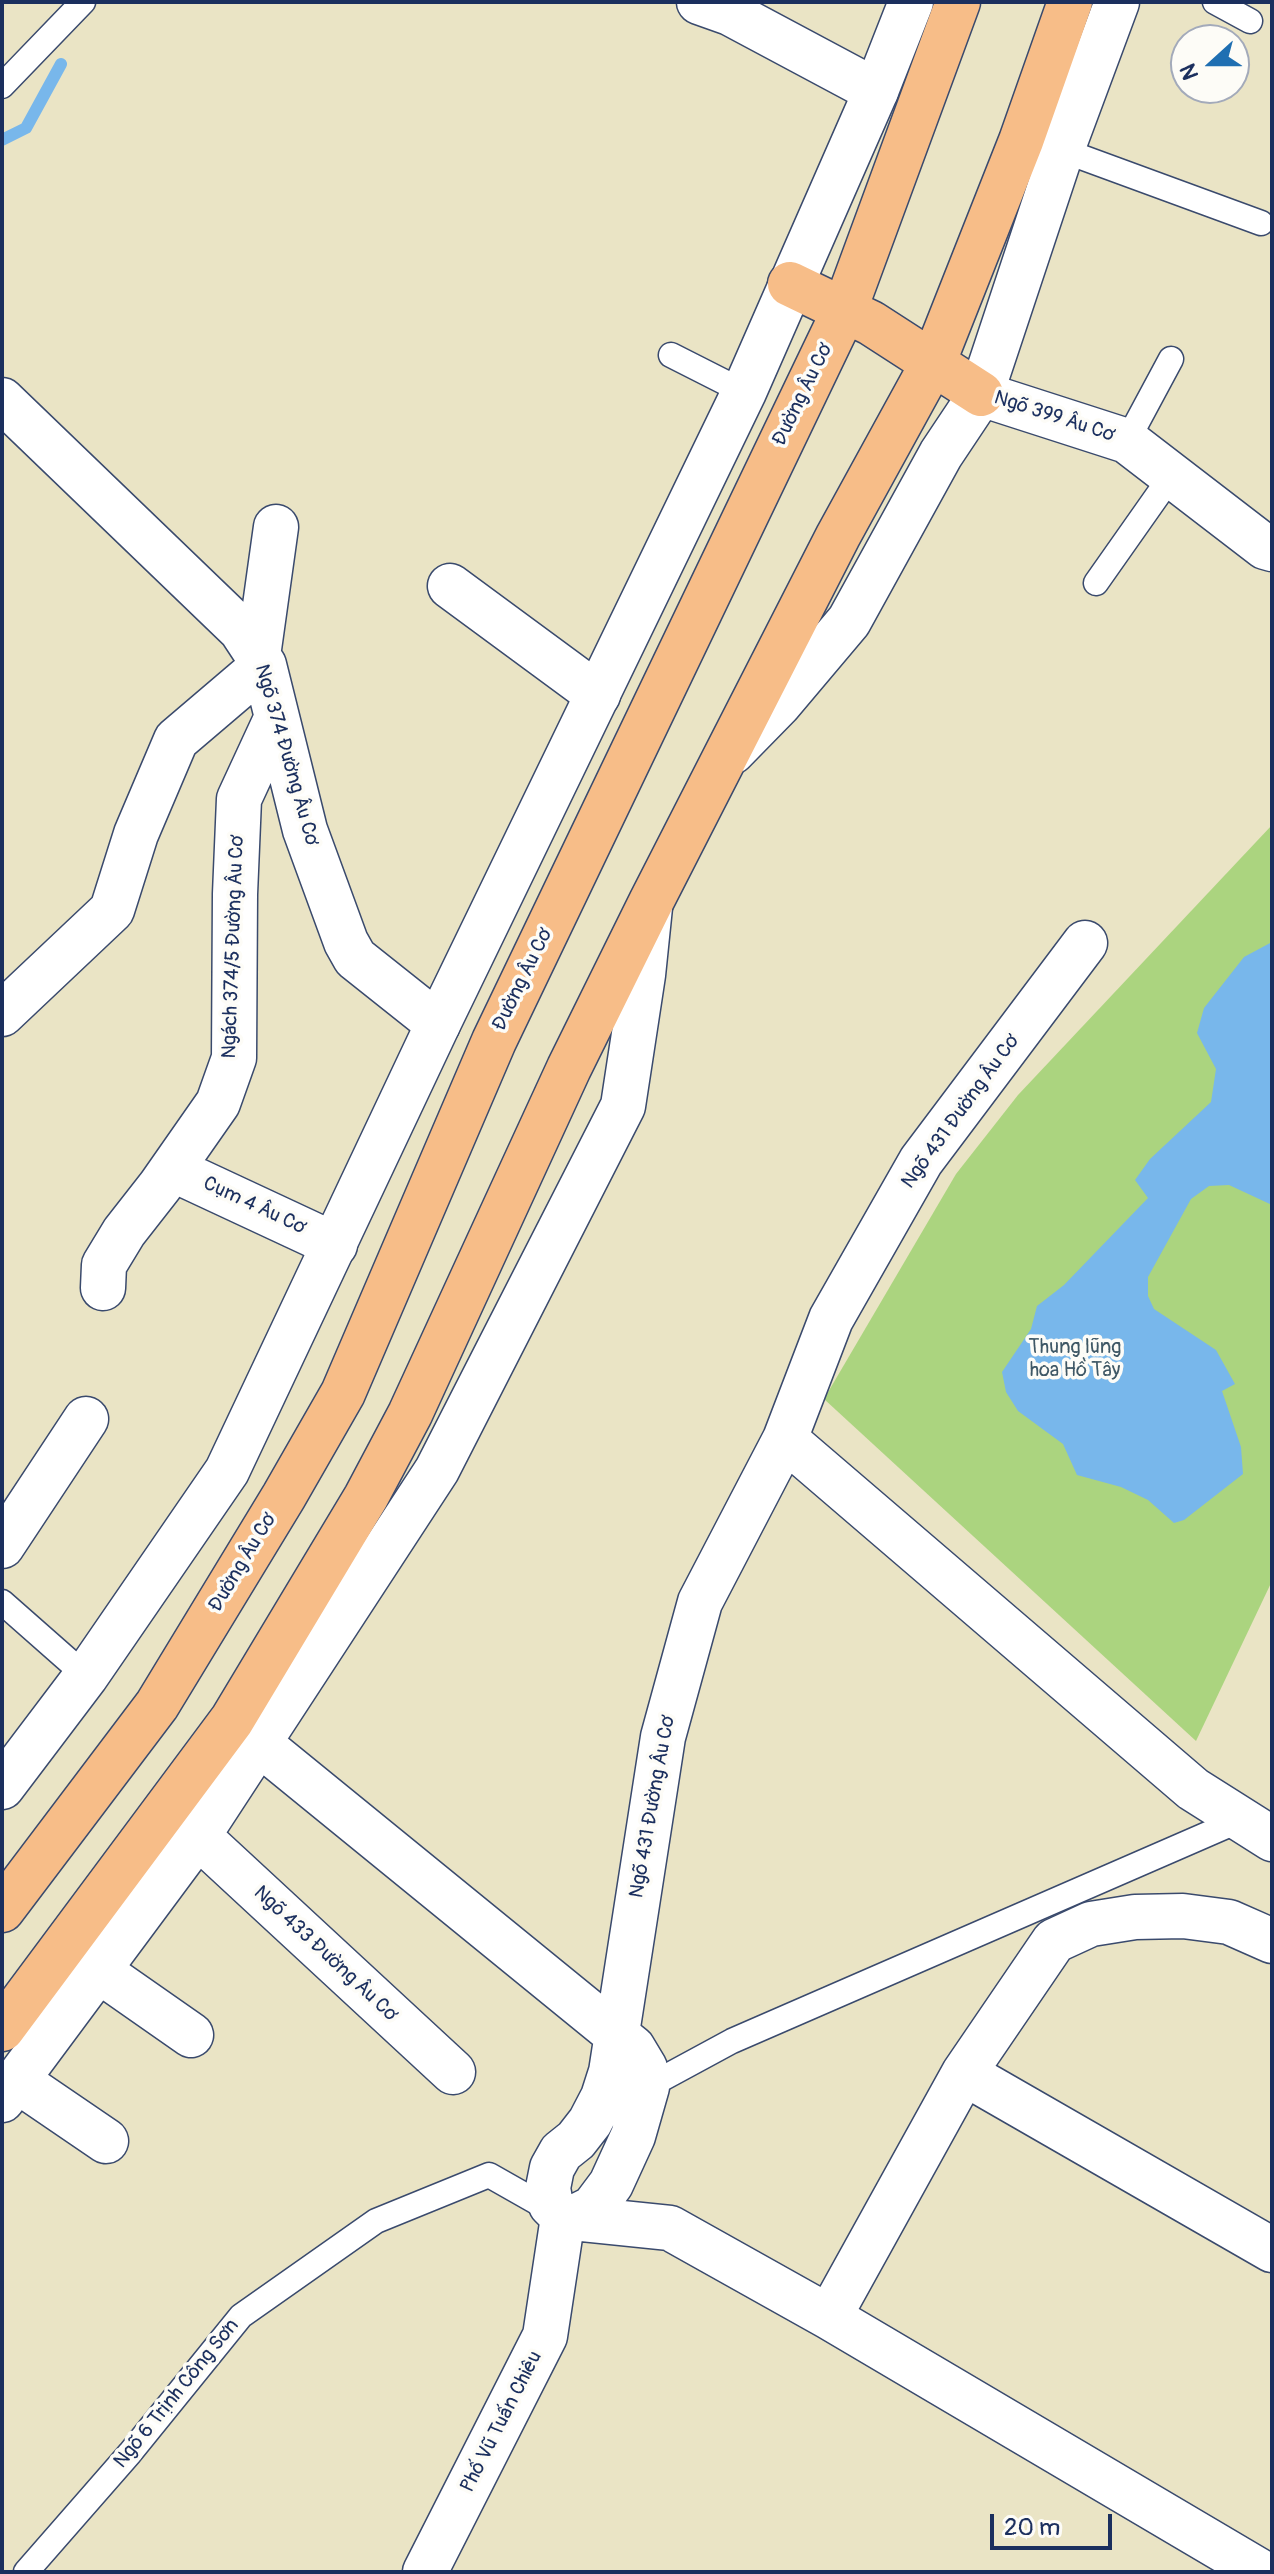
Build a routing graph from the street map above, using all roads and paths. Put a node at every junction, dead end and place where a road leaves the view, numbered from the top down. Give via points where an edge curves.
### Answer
1 (83, 2) edge
2 (699, 2) edge
3 (911, 2) edge
4 (958, 2) edge
5 (1070, 2) edge
6 (1117, 2) edge
7 (1215, 2) edge
8 (1250, 21) dead end
9 (2, 86) edge
10 (876, 91) junction
11 (1062, 150) junction
12 (1261, 223) dead end
13 (790, 284) junction
14 (845, 309) junction
15 (671, 355) dead end
16 (1171, 359) dead end
17 (934, 361) junction
18 (744, 392) junction
19 (981, 394) junction
20 (2, 400) edge
21 (1127, 441) junction
22 (1172, 475) junction
23 (276, 527) dead end
24 (1272, 549) edge
25 (1096, 583) dead end
26 (450, 586) dead end
27 (261, 660) junction
28 (598, 695) junction
29 (276, 719) junction
30 (719, 766) junction
31 (651, 902) junction
32 (1085, 943) dead end
33 (2, 1014) edge
34 (438, 1024) junction
35 (172, 1169) junction
36 (335, 1245) junction
37 (103, 1288) dead end
38 (86, 1419) dead end
39 (785, 1439) junction
40 (2, 1546) edge
41 (5, 1611) edge
42 (86, 1676) junction
43 (246, 1732) junction
44 (2, 1787) edge
45 (1256, 1830) edge
46 (198, 1836) junction
47 (2, 1910) edge
48 (1272, 1941) edge
49 (98, 1970) junction
50 (2, 2029) edge
51 (191, 2035) dead end
52 (615, 2035) junction
53 (453, 2072) dead end
54 (964, 2073) junction
55 (647, 2087) junction
56 (10, 2091) edge
57 (106, 2141) dead end
58 (563, 2217) junction
59 (1272, 2250) edge
60 (829, 2317) junction
61 (26, 2572) edge
62 (425, 2572) edge
63 (1261, 2572) edge

1 - 9 lane
2 - 10 street via 730,13
3 - 10 street
4 - 14 main road, Đường Âu Cơ
5 - 17 main road
6 - 11 street
7 - 8 lane
10 - 13 street
11 - 12 lane
11 - 19 street
13 - 14 main road
13 - 18 street
14 - 17 main road
14 - 47 main road, Đường Âu Cơ via 494,1041 343,1393 157,1705
15 - 18 lane
16 - 21 lane
17 - 19 main road
17 - 30 main road
18 - 28 street
19 - 21 street, Ngõ 399 Âu Cơ
19 - 30 street via 941,454 849,621
20 - 27 street, Ngõ 374 Đường Âu Cơ via 241,630
21 - 22 street, Ngõ 399 Âu Cơ
22 - 24 street, Ngõ 399 Âu Cơ
22 - 25 lane
23 - 27 street
26 - 28 street
27 - 29 street, Ngõ 374 Đường Âu Cơ
27 - 33 street via 176,740 136,834 112,910
28 - 34 street
29 - 34 street, Ngõ 374 Đường Âu Cơ via 305,830 350,950
29 - 35 street, Ngách 374/5 Đường Âu Cơ via 239,799 234,1058 218,1103
30 - 31 main road
31 - 43 main road via 410,1414
31 - 43 street via 623,1106 437,1470
32 - 39 street, Ngõ 431 Đường Âu Cơ via 921,1161 831,1319
34 - 36 street
35 - 36 street, Cụm 4 Âu Cơ
35 - 37 street, Ngách 374/5 Đường Âu Cơ via 104,1265
36 - 42 street via 227,1471
38 - 40 street
39 - 45 street via 1193,1789
39 - 52 street, Ngõ 431 Đường Âu Cơ via 700,1602 663,1737
41 - 42 lane
42 - 44 street
43 - 46 street
43 - 50 main road
43 - 52 street
45 - 55 lane via 732,2041
46 - 49 street
46 - 53 street, Ngõ 433 Đường Âu Cơ
48 - 54 street via 1229,1922 1183,1916 1091,1924 1054,1941
49 - 51 street
49 - 56 street
52 - 55 street via 633,2048 645,2068
52 - 58 street, Ngõ 431 Đường Âu Cơ via 603,2097 590,2122 552,2168 551,2205
54 - 59 street
54 - 60 street
55 - 58 street via 611,2184 593,2208
56 - 57 street
58 - 60 street via 670,2228
58 - 61 lane, Ngõ 6 Trịnh Công Sơn via 489,2175 376,2221 241,2316
58 - 62 street, Phố Vũ Tuấn Chiêu via 545,2336
60 - 63 street

